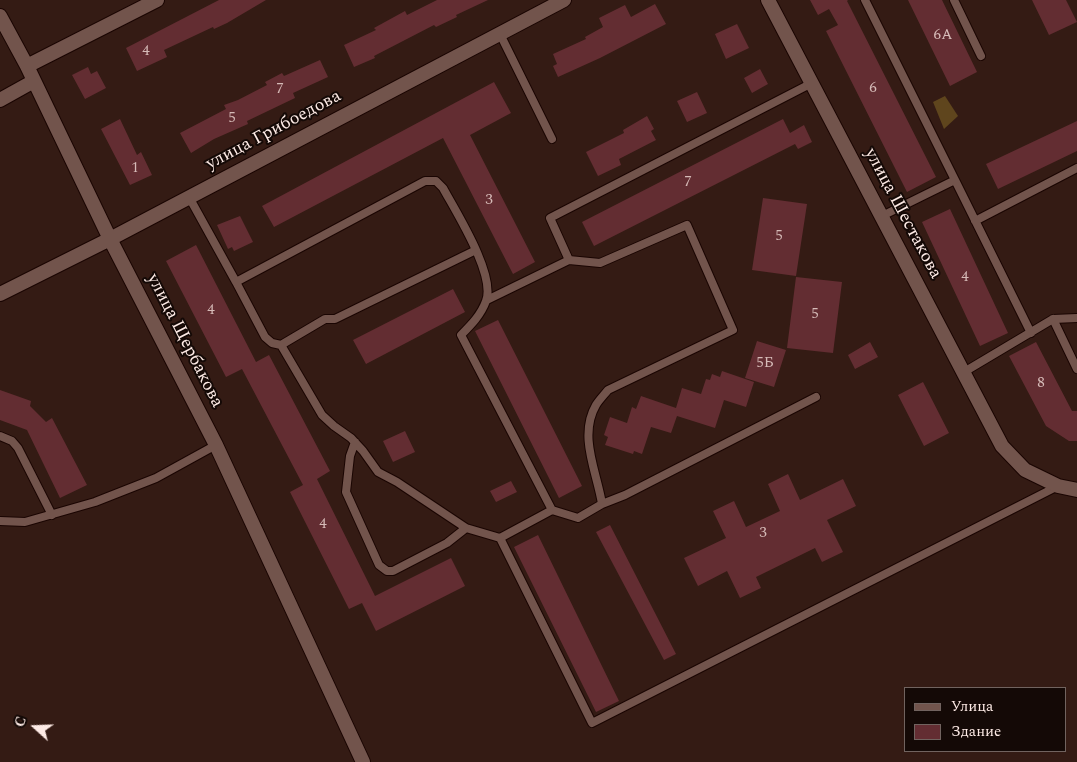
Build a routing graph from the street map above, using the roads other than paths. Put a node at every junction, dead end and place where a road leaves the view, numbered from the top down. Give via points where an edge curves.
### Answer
1 (157, 0) edge
2 (564, 0) edge
3 (768, 0) edge
4 (866, 0) edge
5 (954, 0) edge
6 (0, 16) edge
7 (500, 34) junction
8 (980, 56) dead end
9 (27, 66) junction
10 (34, 81) junction
11 (812, 83) junction
12 (0, 100) edge
13 (552, 139) dead end
14 (1077, 168) edge
15 (955, 180) junction
16 (189, 197) junction
17 (882, 216) junction
18 (975, 221) junction
19 (110, 239) junction
20 (476, 250) junction
21 (569, 260) junction
22 (236, 282) junction
23 (0, 294) edge
24 (487, 300) junction
25 (1077, 318) edge
26 (1053, 319) junction
27 (1031, 332) junction
28 (281, 345) junction
29 (1077, 369) edge
30 (964, 372) junction
31 (816, 398) dead end
32 (0, 436) edge
33 (355, 442) junction
34 (216, 445) junction
35 (1058, 486) junction
36 (1077, 490) edge
37 (602, 504) junction
38 (552, 510) junction
39 (52, 515) junction
40 (0, 521) edge
41 (466, 528) junction
42 (500, 538) junction
43 (363, 762) edge

1 - 9 street
2 - 7 street, улица Грибоедова
3 - 11 street, улица Шестакова
4 - 15 lane
5 - 8 lane
6 - 9 street, улица Щербакова
7 - 13 lane
7 - 16 street, улица Грибоедова
9 - 10 street, улица Щербакова
10 - 12 street
10 - 19 street, улица Щербакова
11 - 17 street, улица Шестакова
11 - 21 lane via 550,218
14 - 18 lane
15 - 17 lane
15 - 18 lane
16 - 19 street, улица Грибоедова
16 - 22 lane
17 - 30 street, улица Шестакова
18 - 27 lane
19 - 23 street, улица Грибоедова
19 - 34 street, улица Щербакова
20 - 22 lane via 443,188 436,181 425,181
20 - 24 lane via 487,281
20 - 28 lane via 335,318 325,319
21 - 24 lane
21 - 37 lane via 600,263 687,225 733,330 608,390 595,406 589,426 589,443
22 - 28 lane via 265,337
24 - 38 lane via 477,319 461,335
25 - 26 lane
26 - 27 lane
26 - 29 lane
27 - 30 lane
28 - 33 lane via 322,415
30 - 35 street, улица Шестакова via 1002,446 1025,470
31 - 37 lane
32 - 39 lane via 18,448
33 - 41 lane via 378,472
33 - 41 lane via 346,492 379,565 393,571
34 - 39 lane via 156,478
34 - 43 street, улица Щербакова
35 - 36 street, улица Шестакова
35 - 42 lane via 592,723
37 - 38 lane via 578,518
38 - 42 lane
39 - 40 lane via 25,522
41 - 42 lane

